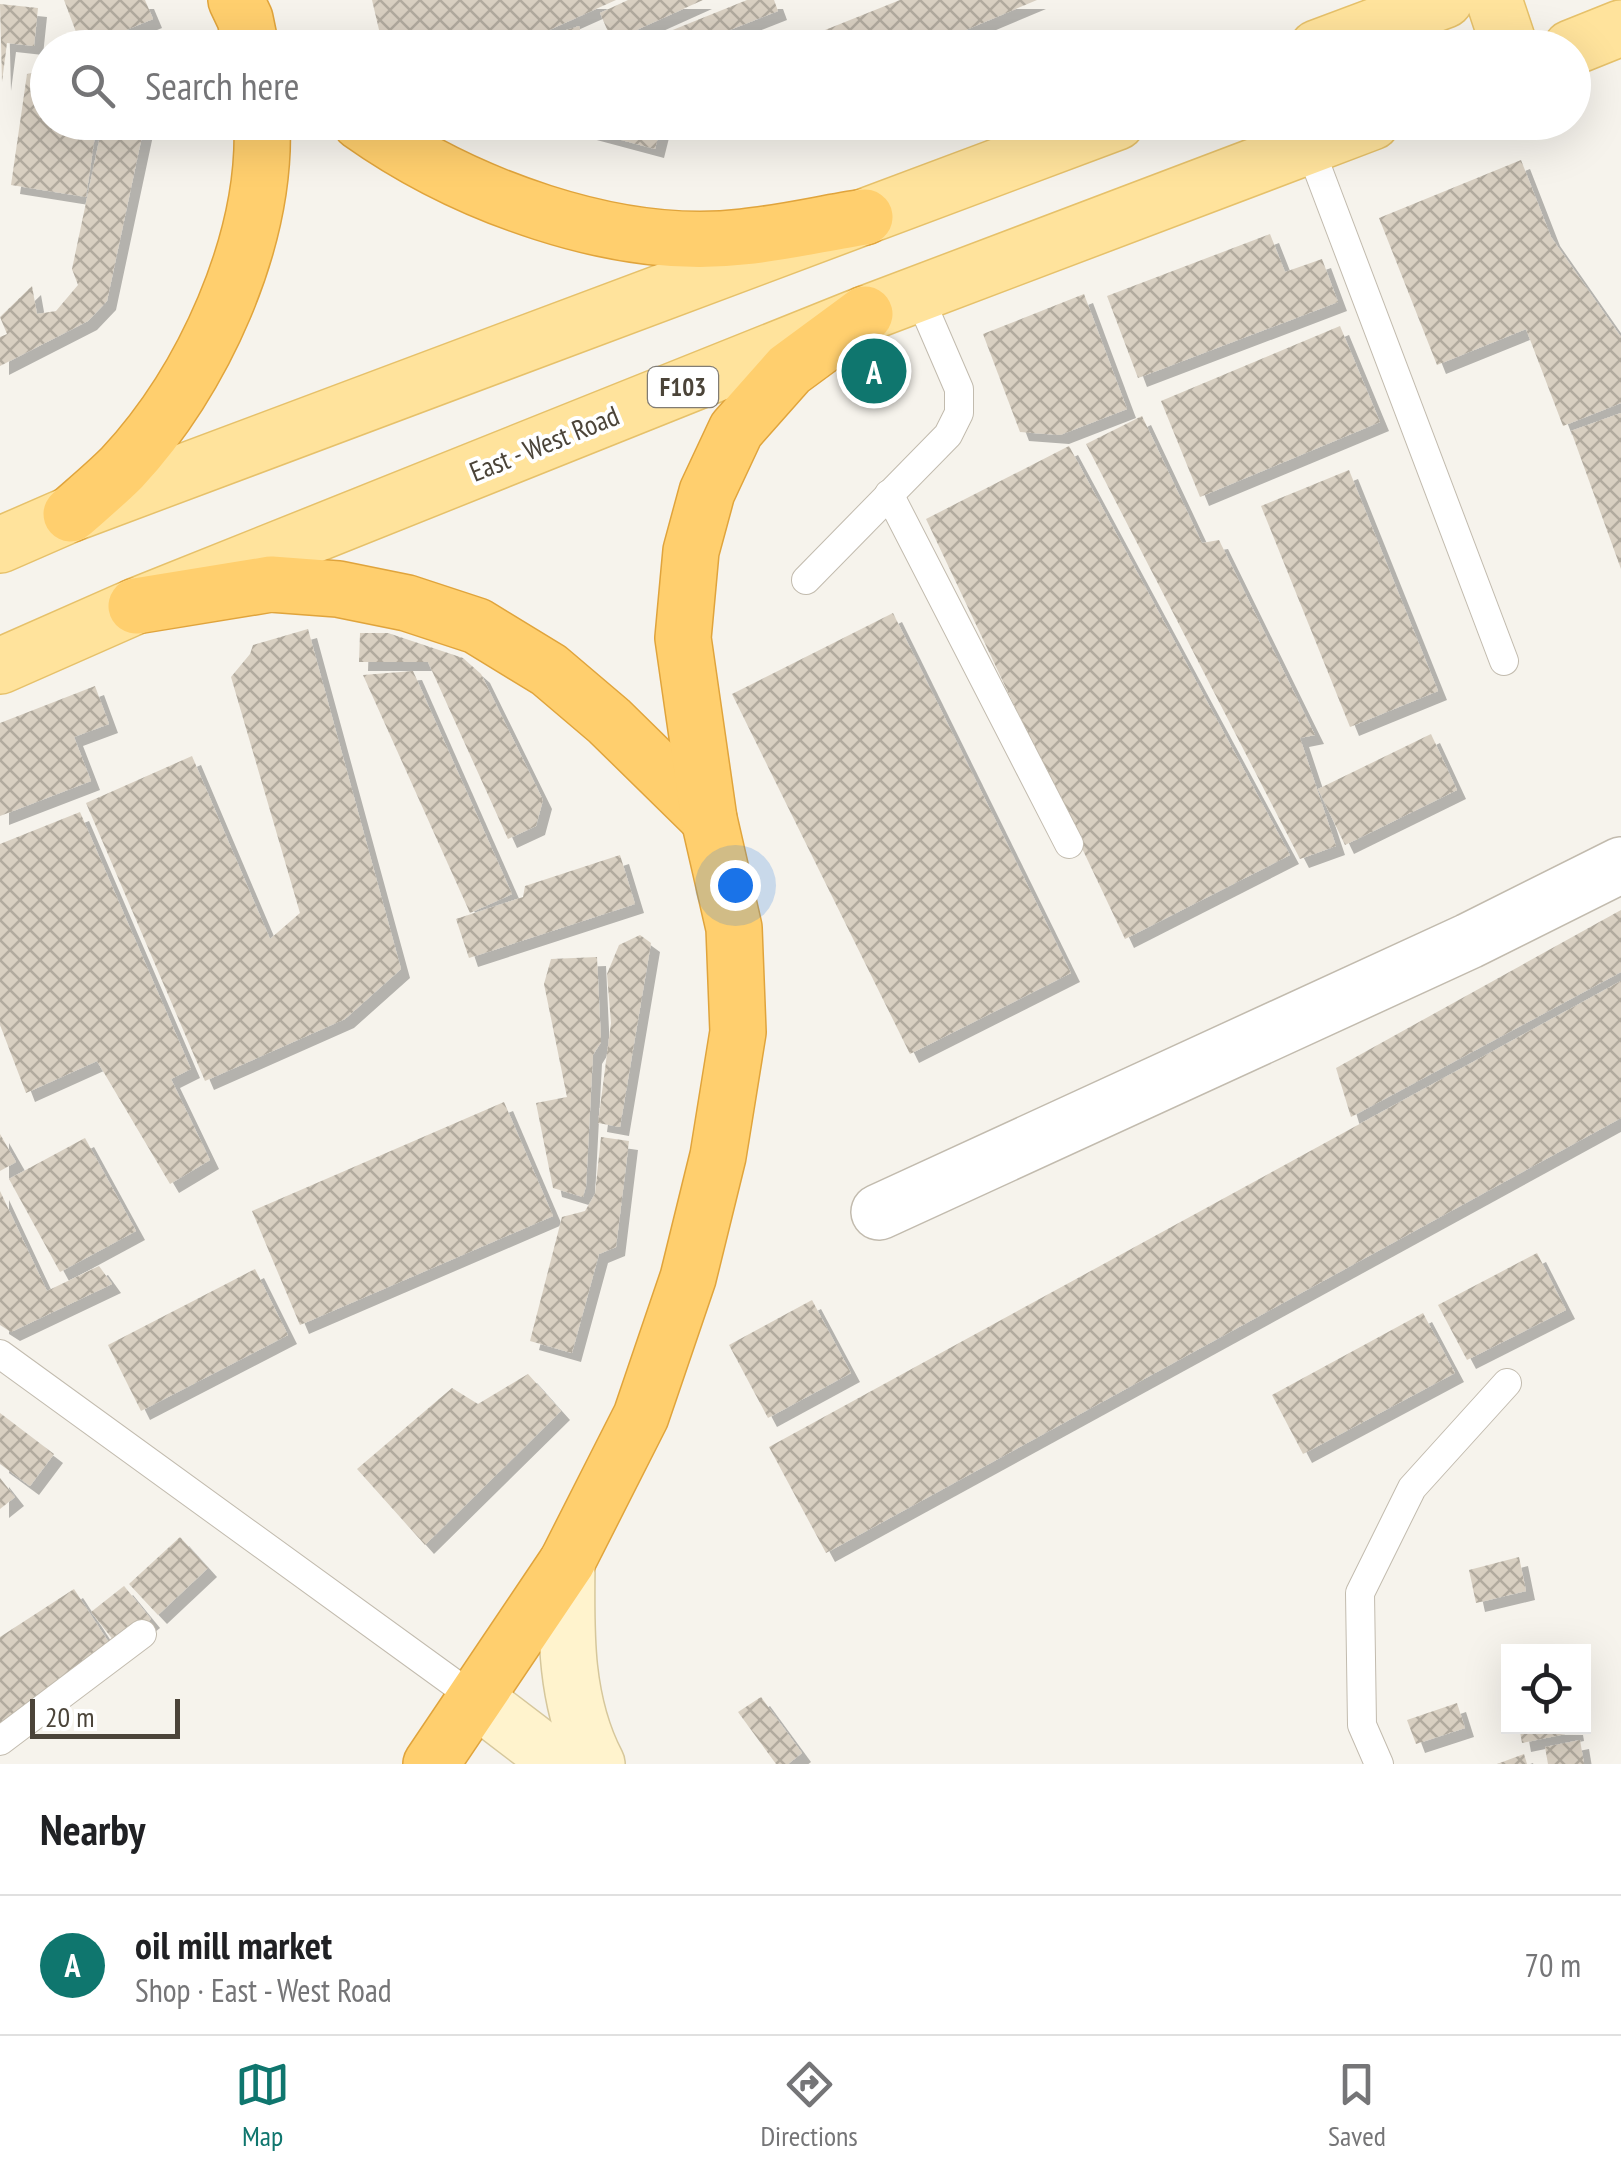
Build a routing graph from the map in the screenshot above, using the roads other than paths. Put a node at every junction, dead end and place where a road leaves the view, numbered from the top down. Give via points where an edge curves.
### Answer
1 (1444, 0) edge
2 (1494, 0) edge
3 (1621, 28) edge
4 (1365, 30) edge
5 (1504, 30) edge
6 (1591, 40) edge
7 (263, 140) edge
8 (389, 140) edge
9 (1068, 140) edge
10 (1325, 140) edge
11 (1309, 146) junction
12 (865, 216) junction
13 (918, 294) junction
14 (865, 314) junction
15 (889, 494) junction
16 (71, 514) junction
17 (0, 545) edge
18 (806, 580) dead end
19 (136, 606) junction
20 (1504, 661) dead end
21 (0, 666) edge
22 (710, 819) junction
23 (1069, 844) dead end
24 (1621, 866) edge
25 (879, 1212) dead end
26 (0, 1354) edge
27 (1507, 1383) dead end
28 (567, 1562) junction
29 (142, 1634) dead end
30 (476, 1700) junction
31 (0, 1741) edge
32 (430, 1764) edge
33 (561, 1764) edge
34 (596, 1764) edge
35 (1379, 1764) edge

1 - 4 main road
2 - 5 main road
3 - 6 main road
7 - 16 highway via 252,225 233,291 161,419
8 - 12 highway via 449,177 520,207 664,237 741,238
9 - 12 main road
10 - 11 main road, East - West Road / F103
11 - 13 main road, East - West Road / F103
11 - 20 lane
12 - 16 main road
13 - 14 main road, East - West Road / F103
13 - 15 lane via 958,388 959,413 948,435
14 - 19 main road, East - West Road / F103
14 - 22 highway via 789,370 736,430 707,492 691,552 682,638
15 - 18 lane
15 - 23 lane
16 - 17 main road
19 - 21 main road, East - West Road / F103
19 - 22 highway via 271,584 338,589 478,626 549,670
22 - 28 highway via 734,928 738,1032 718,1156 688,1278 641,1416
24 - 25 street
26 - 30 lane
27 - 35 lane via 1412,1488 1360,1593 1362,1725
28 - 30 highway
28 - 34 street via 566,1655 584,1740
29 - 31 lane
30 - 32 highway
30 - 33 street

